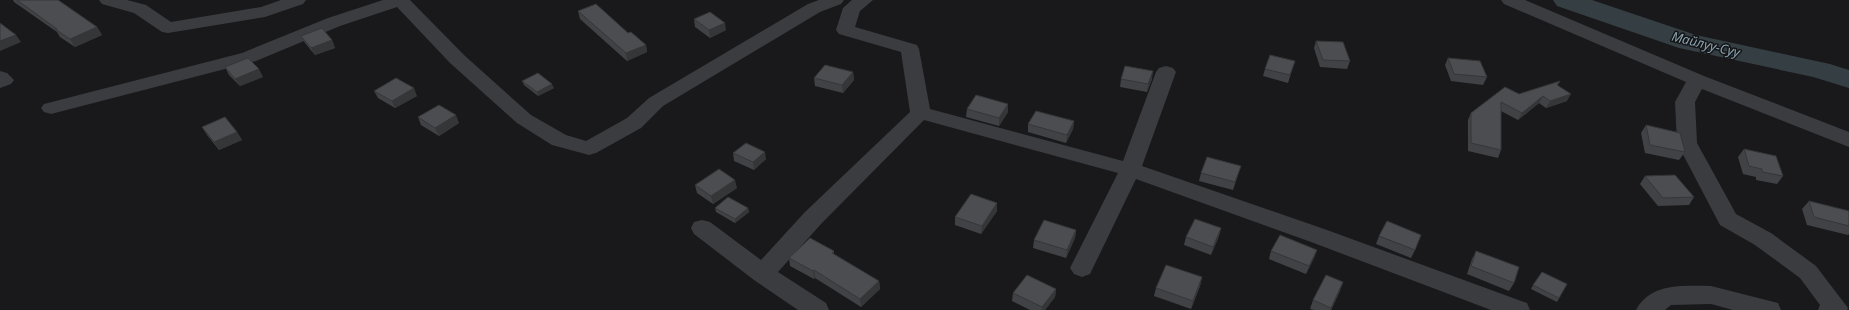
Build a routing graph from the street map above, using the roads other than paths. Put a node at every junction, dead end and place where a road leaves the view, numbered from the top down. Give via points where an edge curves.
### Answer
1 (108, 0) edge
2 (297, 0) edge
3 (835, 0) edge
4 (864, 0) edge
5 (1510, 0) edge
6 (1166, 72) dead end
7 (0, 77) edge
8 (1697, 80) junction
9 (0, 82) edge
10 (51, 108) dead end
11 (920, 113) junction
12 (1849, 140) edge
13 (1130, 170) junction
14 (702, 228) dead end
15 (1082, 268) dead end
16 (762, 274) junction
17 (817, 310) edge
18 (1518, 310) edge
19 (1648, 310) edge
20 (1769, 310) edge
21 (1830, 310) edge

1 - 2 street via 140,9 168,28 265,12
3 - 10 street via 814,8 724,61 656,102 634,123 589,148 559,140 524,119 457,59 400,0 334,22 249,57
4 - 11 street via 852,8 845,30 910,49 918,86
5 - 8 street
6 - 13 street
7 - 9 street via 4,80
8 - 12 street
8 - 21 street via 1686,102 1687,143 1728,219 1763,239 1808,272 1836,308
11 - 13 street
11 - 16 street via 813,218
13 - 15 street
13 - 18 street via 1319,236
14 - 16 street
16 - 17 street
19 - 20 street via 1666,296 1711,295

